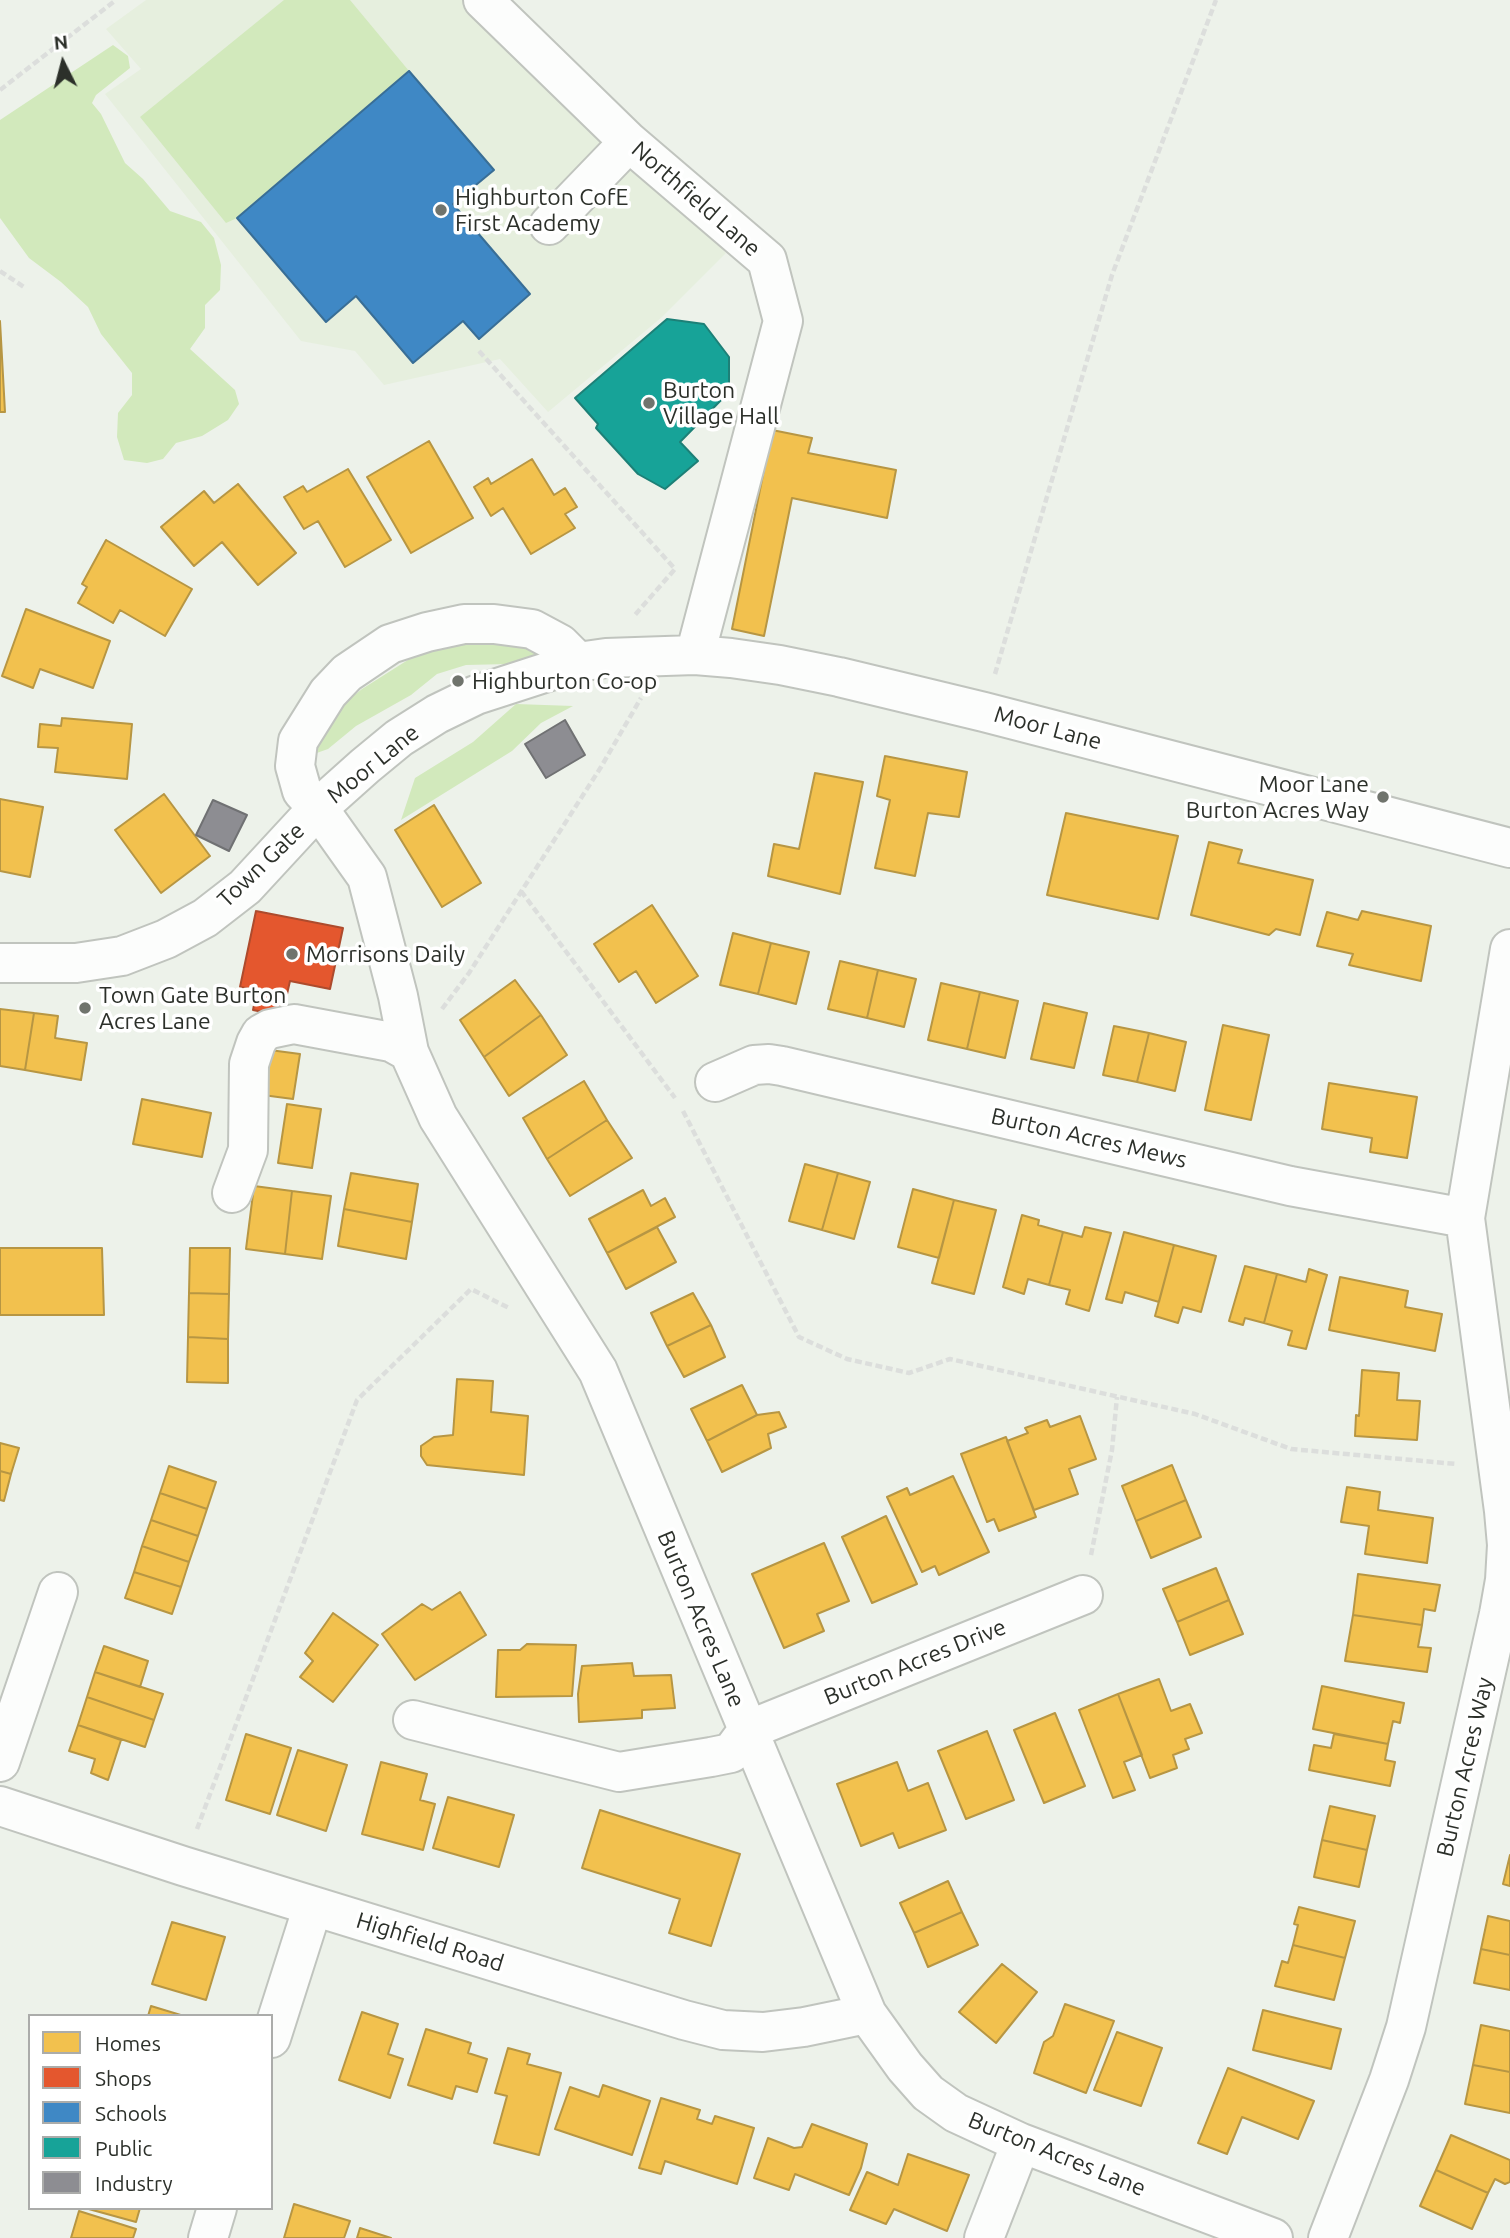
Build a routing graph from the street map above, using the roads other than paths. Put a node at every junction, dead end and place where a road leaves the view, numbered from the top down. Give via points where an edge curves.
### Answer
1 (483, 0) edge
2 (629, 142) junction
3 (549, 225) dead end
4 (681, 655) junction
5 (592, 660) junction
6 (318, 808) junction
7 (1510, 848) edge
8 (1510, 949) edge
9 (0, 963) edge
10 (409, 1052) junction
11 (715, 1082) dead end
12 (232, 1193) dead end
13 (1465, 1218) junction
14 (58, 1592) dead end
15 (1083, 1595) road end
16 (413, 1720) dead end
17 (748, 1730) junction
18 (0, 1762) edge
19 (0, 1806) edge
20 (313, 1906) junction
21 (867, 2014) junction
22 (273, 2032) edge
23 (1021, 2143) junction
24 (217, 2210) edge
25 (208, 2238) edge
26 (984, 2238) edge
27 (1273, 2238) edge
28 (1328, 2238) edge

1 - 2 street, Northfield Lane
2 - 3 street
2 - 4 street, Northfield Lane via 767,260 783,321
4 - 5 street, Moor Lane
4 - 7 street, Moor Lane via 780,665 984,712
5 - 6 street, Moor Lane via 476,695 437,714 399,738
5 - 6 street, Moor Lane via 532,629 494,624 464,624 390,644 347,673 328,693 298,741 295,766 302,791
6 - 9 street, Town Gate via 245,887 205,918 166,939 122,956 76,963
6 - 10 street, Burton Acres Lane via 367,877
8 - 13 street, Burton Acres Way
10 - 12 street via 391,1041 295,1024 261,1034 249,1063 248,1150
10 - 17 street, Burton Acres Lane via 438,1116 598,1371
11 - 13 street, Burton Acres Mews via 754,1066 782,1066 1290,1186
13 - 28 street, Burton Acres Way via 1499,1468 1507,1545 1505,1580 1406,2027
14 - 18 street
15 - 17 street, Burton Acres Drive
16 - 17 street via 619,1772 731,1753
17 - 21 street, Burton Acres Lane
19 - 20 street, Highfield Road
20 - 21 street, Highfield Road via 723,2030 763,2032
20 - 22 street
21 - 23 street, Burton Acres Lane via 928,2093 956,2113
23 - 26 street
23 - 27 street, Burton Acres Lane
24 - 25 street

